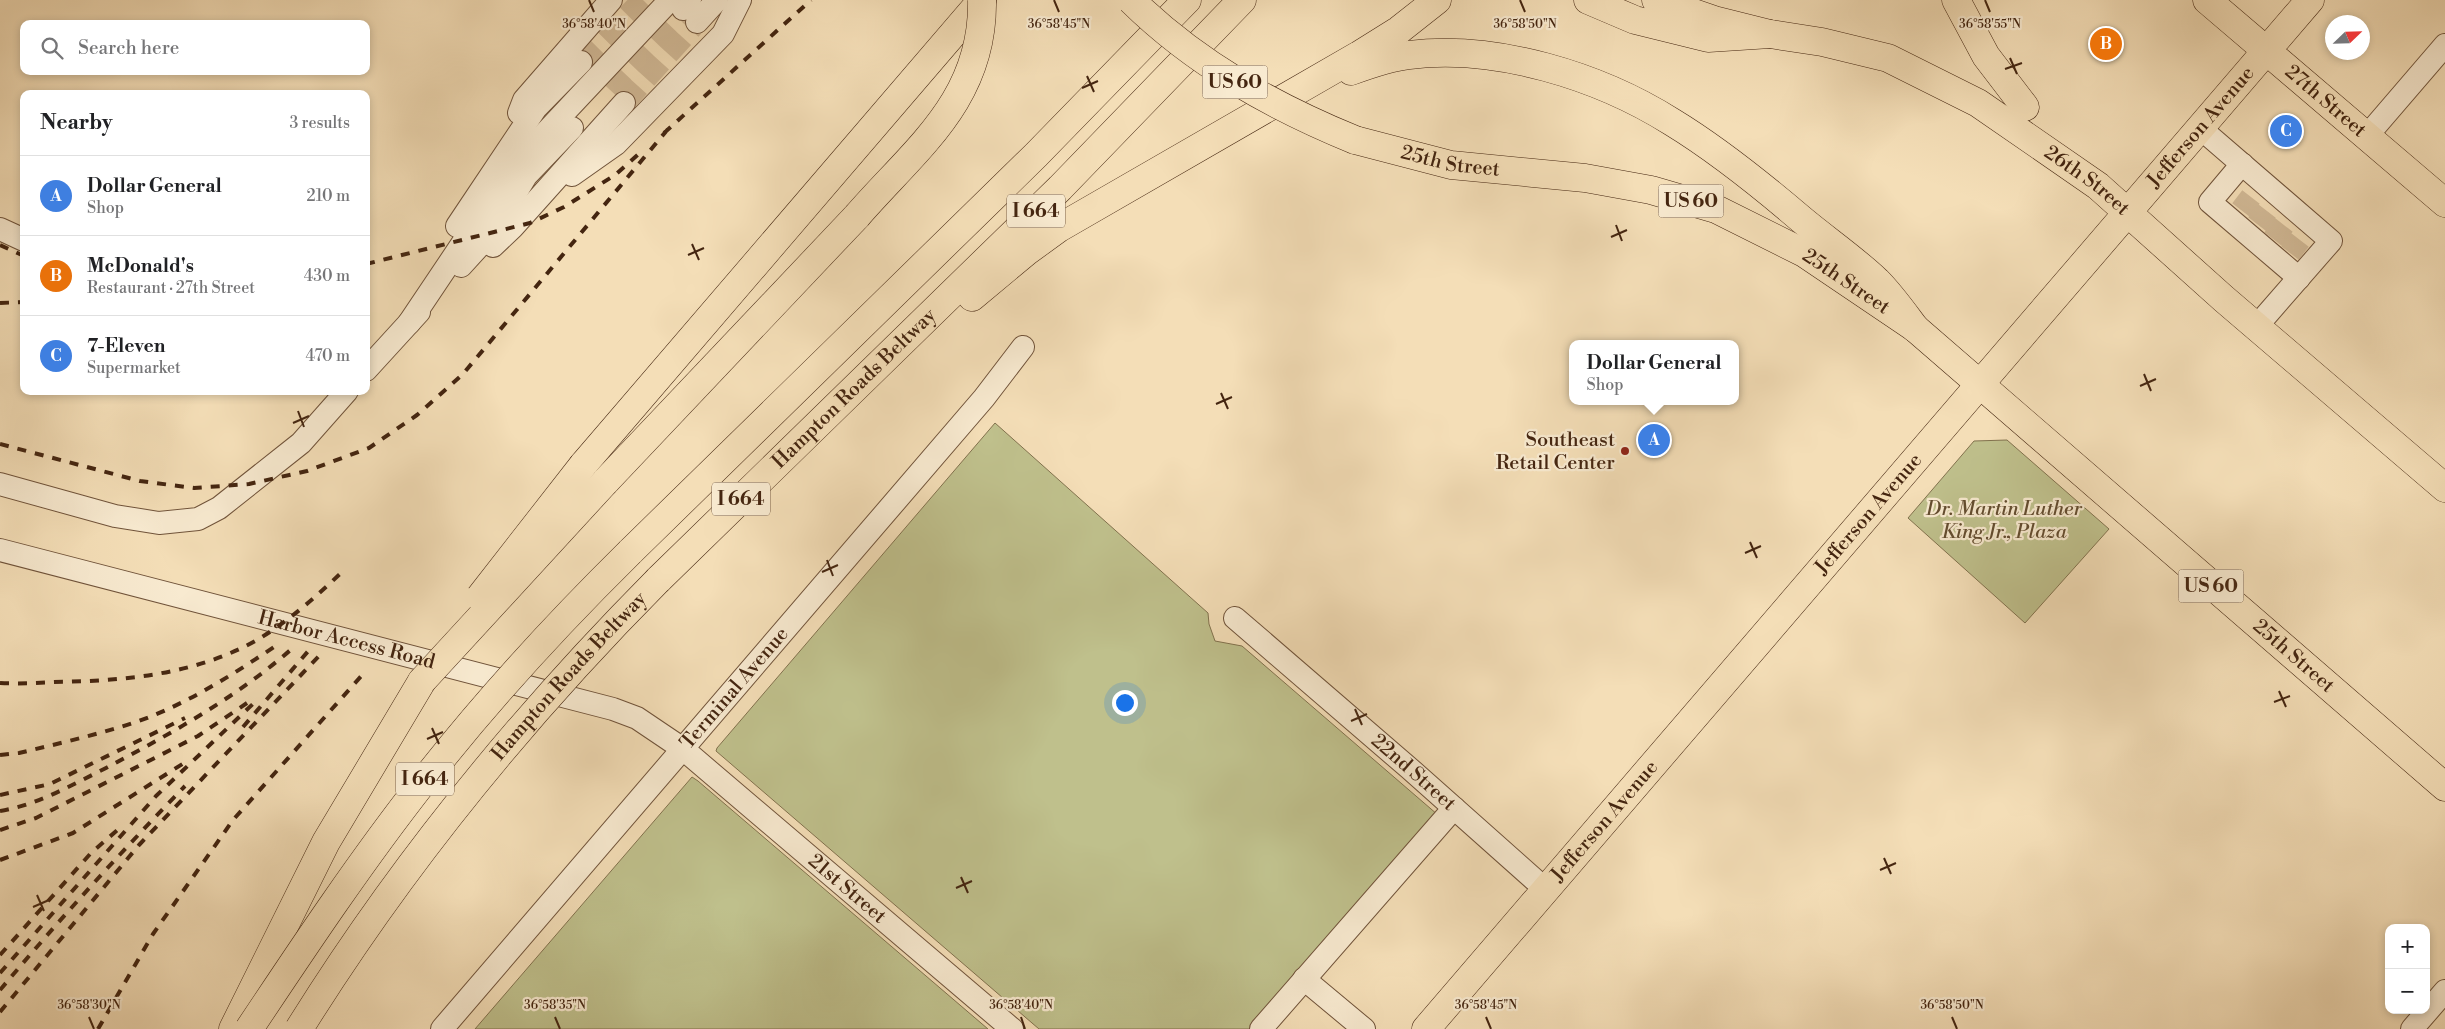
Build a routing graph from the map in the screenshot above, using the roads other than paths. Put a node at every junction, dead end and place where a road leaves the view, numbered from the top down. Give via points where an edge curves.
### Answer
1 (611, 0) edge
2 (717, 0) edge
3 (740, 0) edge
4 (982, 0) edge
5 (1131, 0) edge
6 (1161, 0) edge
7 (1187, 0) edge
8 (1242, 0) edge
9 (1437, 0) edge
10 (1588, 0) edge
11 (1656, 0) edge
12 (1956, 0) edge
13 (2207, 0) edge
14 (2310, 0) edge
15 (685, 8) edge
16 (1770, 34) junction
17 (2445, 44) edge
18 (2266, 51) junction
19 (581, 62) tunnel mouth
20 (1305, 87) junction
21 (2200, 128) junction
22 (2366, 137) junction
23 (505, 153) junction
24 (1036, 155) junction
25 (2242, 164) junction
26 (2098, 186) junction
27 (537, 200) junction
28 (2445, 203) edge
29 (2126, 212) junction
30 (2271, 224) junction
31 (0, 229) edge
32 (20, 238) edge
33 (2299, 278) junction
34 (409, 323) junction
35 (2256, 327) junction
36 (1915, 328) junction
37 (1023, 346) dead end
38 (370, 366) edge
39 (1979, 382) junction
40 (343, 395) edge
41 (825, 418) junction
42 (0, 484) edge
43 (2445, 488) edge
44 (0, 550) edge
45 (1235, 618) dead end
46 (422, 681) junction
47 (683, 749) junction
48 (2445, 786) edge
49 (1454, 808) junction
50 (1545, 889) junction
51 (1304, 980) junction
52 (2445, 991) edge
53 (234, 1029) edge
54 (249, 1029) edge
55 (299, 1029) edge
56 (442, 1029) edge
57 (1012, 1029) edge
58 (1261, 1029) edge
59 (1364, 1029) edge
60 (1426, 1029) edge
61 (2412, 1029) edge

1 - 23 street via 524,100
2 - 15 street
3 - 27 street via 723,34 616,144
4 - 46 main road, bridge via 583,465 496,575
4 - 46 main road, bridge via 973,60 948,114 928,142 605,482
5 - 36 main road, 25th Street / US 60, bridge via 1171,36 1230,79 1286,110 1354,140 1451,165 1616,182 1716,209 1804,253
6 - 24 main road via 1084,86
7 - 24 main road, Hampton Roads Beltway / I 664
8 - 41 main road, Hampton Roads Beltway / I 664 via 1094,154
9 - 20 main road via 1398,30
10 - 16 main road via 1635,20 1708,38
11 - 16 main road, 26th Street via 1714,20
12 - 26 main road via 1986,56 2025,107 2070,151
13 - 18 main road, 27th Street
14 - 18 main road, Jefferson Avenue
15 - 34 street via 515,165
16 - 26 main road, 26th Street via 1888,58 1978,103
17 - 22 street
18 - 21 main road, Jefferson Avenue
18 - 22 main road, 27th Street
19 - 23 street via 536,108
20 - 36 main road via 1388,59 1446,52 1518,60 1592,83 1670,121 1738,167 1876,280
20 - 41 main road via 1059,228 988,282 914,352
21 - 25 street
21 - 29 main road, Jefferson Avenue
22 - 28 main road, 27th Street
23 - 34 street via 446,244
24 - 54 main road, Hampton Roads Beltway / I 664, bridge via 539,645 423,781 340,894
25 - 30 street
25 - 30 street via 2210,202
26 - 29 main road, 26th Street
27 - 34 street via 513,227
27 - 34 street via 616,96 526,176 492,232
29 - 35 main road, 26th Street
29 - 39 main road, Jefferson Avenue
30 - 33 street
30 - 33 street via 2330,241
31 - 32 street
33 - 35 street
34 - 38 street
35 - 43 main road, 26th Street
36 - 39 main road, 25th Street / US 60
37 - 47 street, Terminal Avenue via 984,398
39 - 48 main road, 25th Street / US 60
39 - 50 main road, Jefferson Avenue
40 - 42 street via 301,443 219,508 198,520 159,523 115,516
41 - 55 main road, Hampton Roads Beltway / I 664, bridge via 658,580 538,706 452,809 368,923
44 - 47 street, Harbor Access Road via 613,709 651,726
45 - 49 street, 22nd Street
46 - 53 main road via 326,842
47 - 56 street, Terminal Avenue
47 - 57 street, 21st Street
49 - 50 street, 22nd Street
49 - 51 street
50 - 60 main road, Jefferson Avenue
51 - 58 street
51 - 59 street
52 - 61 street

